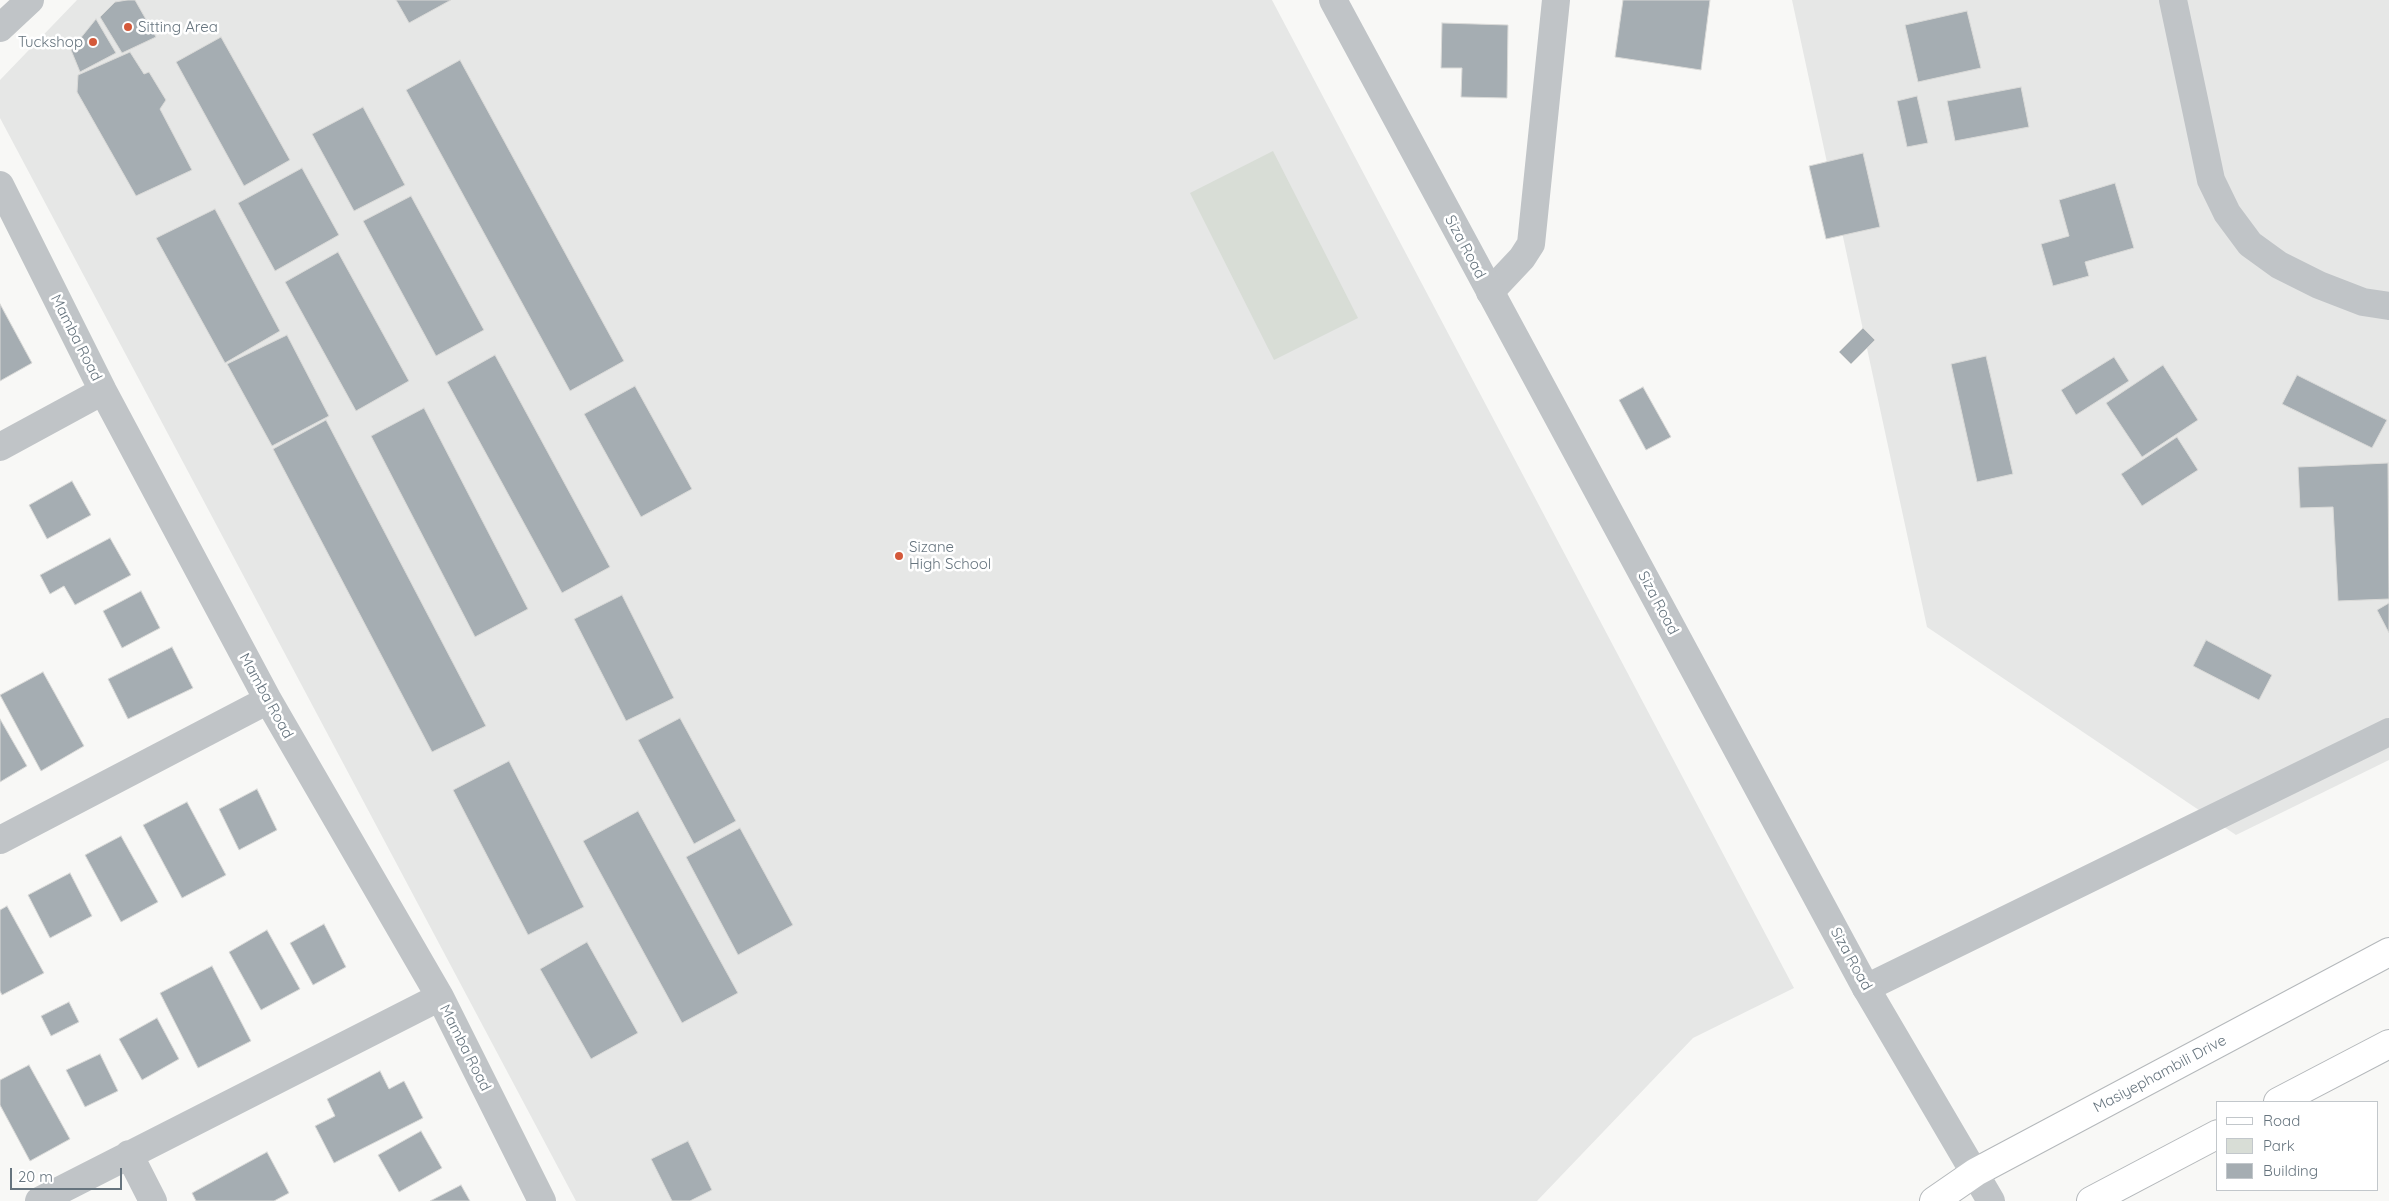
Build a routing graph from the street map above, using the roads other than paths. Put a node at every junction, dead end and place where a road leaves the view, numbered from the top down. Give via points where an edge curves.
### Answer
1 (30, 0) edge
2 (1333, 0) edge
3 (1556, 0) edge
4 (2173, 0) edge
5 (0, 28) edge
6 (0, 185) edge
7 (1490, 292) junction
8 (2389, 306) edge
9 (103, 390) junction
10 (0, 446) edge
11 (268, 700) junction
12 (2389, 732) edge
13 (0, 840) edge
14 (2389, 952) edge
15 (1866, 988) junction
16 (440, 997) junction
17 (2389, 1044) edge
18 (2280, 1101) edge
19 (2216, 1135) edge
20 (129, 1154) junction
21 (1976, 1172) junction
22 (39, 1201) edge
23 (153, 1201) edge
24 (542, 1201) edge
25 (1934, 1201) edge
26 (1991, 1201) edge
27 (2091, 1201) edge

1 - 5 street
2 - 7 street, Siza Road
3 - 7 street via 1531,244
4 - 8 street via 2211,180 2228,213 2250,244 2279,265 2363,302
6 - 9 street, Mamba Road
7 - 15 street, Siza Road
9 - 10 street
9 - 11 street, Mamba Road
11 - 13 street
11 - 16 street, Mamba Road
12 - 15 street
14 - 21 main road, Masiyephambili Drive
15 - 21 street, Siza Road
16 - 20 street
16 - 24 street, Mamba Road
17 - 18 main road
19 - 27 main road
20 - 22 street
20 - 23 street
21 - 25 main road, Masiyephambili Drive
21 - 26 street, Siza Road

